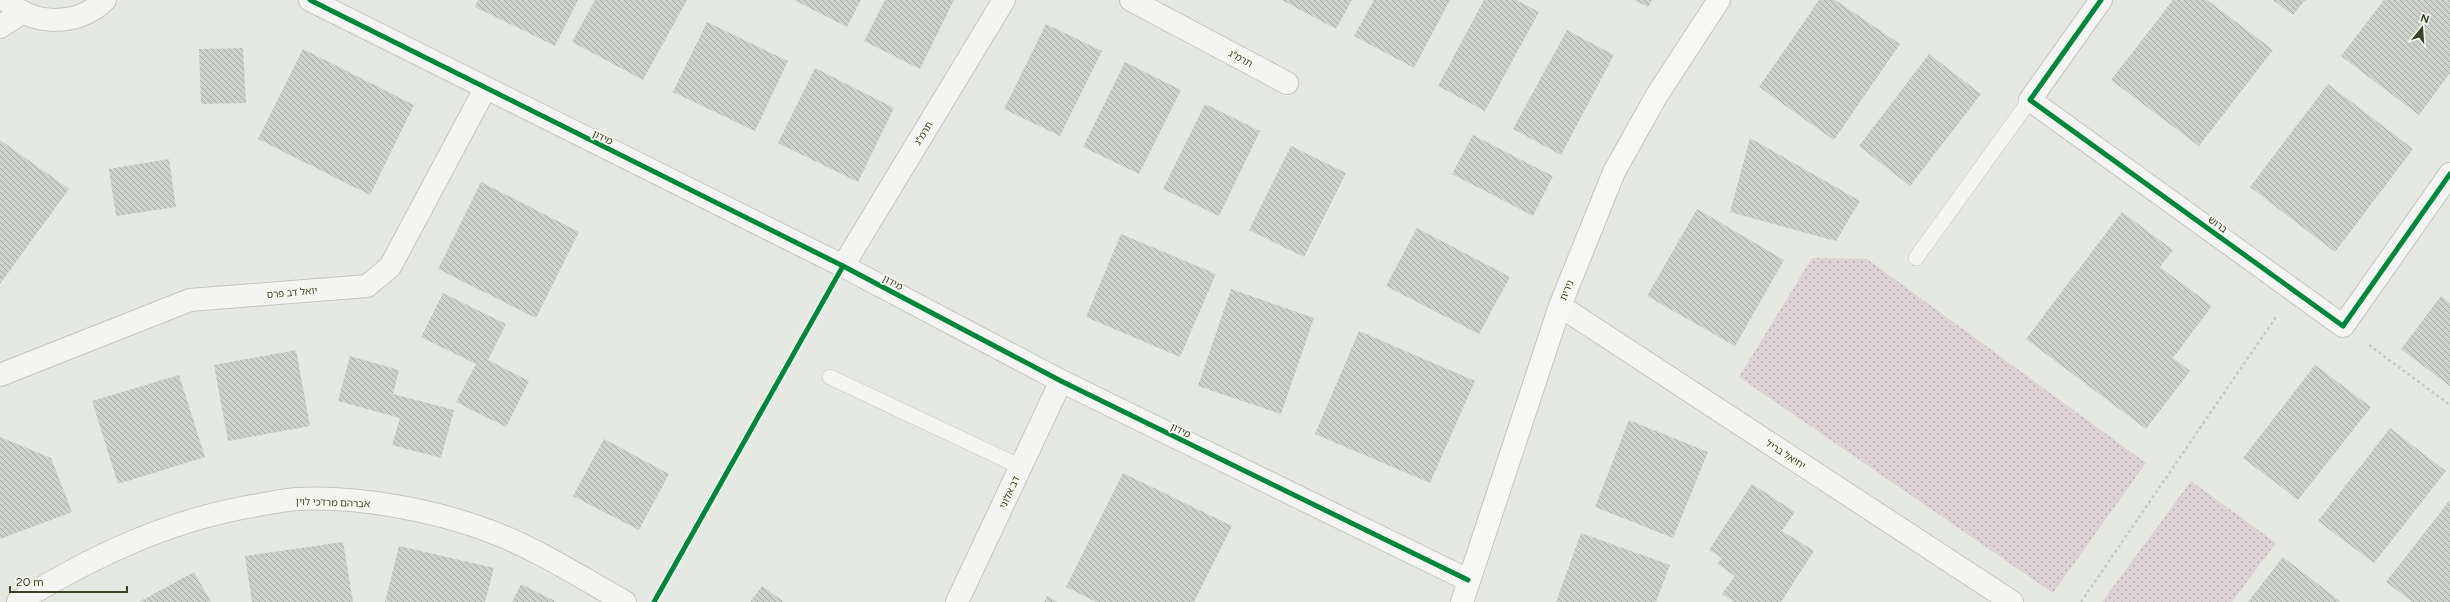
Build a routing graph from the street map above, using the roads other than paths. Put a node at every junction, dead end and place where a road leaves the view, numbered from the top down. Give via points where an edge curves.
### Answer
1 (105, 0) edge
2 (310, 0) edge
3 (1004, 0) edge
4 (1131, 0) edge
5 (1719, 0) edge
6 (2101, 0) edge
7 (15, 6) edge
8 (0, 27) edge
9 (1287, 83) dead end
10 (485, 89) junction
11 (2030, 100) junction
12 (2450, 174) edge
13 (1916, 258) dead end
14 (843, 266) junction
15 (1560, 306) junction
16 (0, 375) edge
17 (830, 377) dead end
18 (1061, 381) junction
19 (1021, 467) junction
20 (1468, 580) junction
21 (18, 602) edge
22 (625, 602) edge
23 (957, 602) edge
24 (1462, 602) edge
25 (2012, 602) edge

1 - 7 street via 98,8 77,18 54,21 32,16
2 - 10 street, מידון
3 - 14 street, תרמ"ג
4 - 9 street, תרמ"ג
5 - 15 street, נירית via 1657,95 1614,172
6 - 11 street
7 - 8 street
10 - 14 street, מידון
10 - 16 street, יואל דב פרס via 390,267 366,286 190,300
11 - 12 street, ברוש via 2343,326
11 - 13 lane
14 - 18 street, מידון
15 - 20 street, נירית
15 - 25 street, יחיאל בריל
17 - 19 lane
18 - 19 street, דב אלוני
18 - 20 street, מידון
19 - 23 street, דב אלוני
20 - 24 street, נירית
21 - 22 street, אברהם מרדכי לוין via 65,573 137,538 217,512 297,499 367,502 434,513 493,532 543,556

